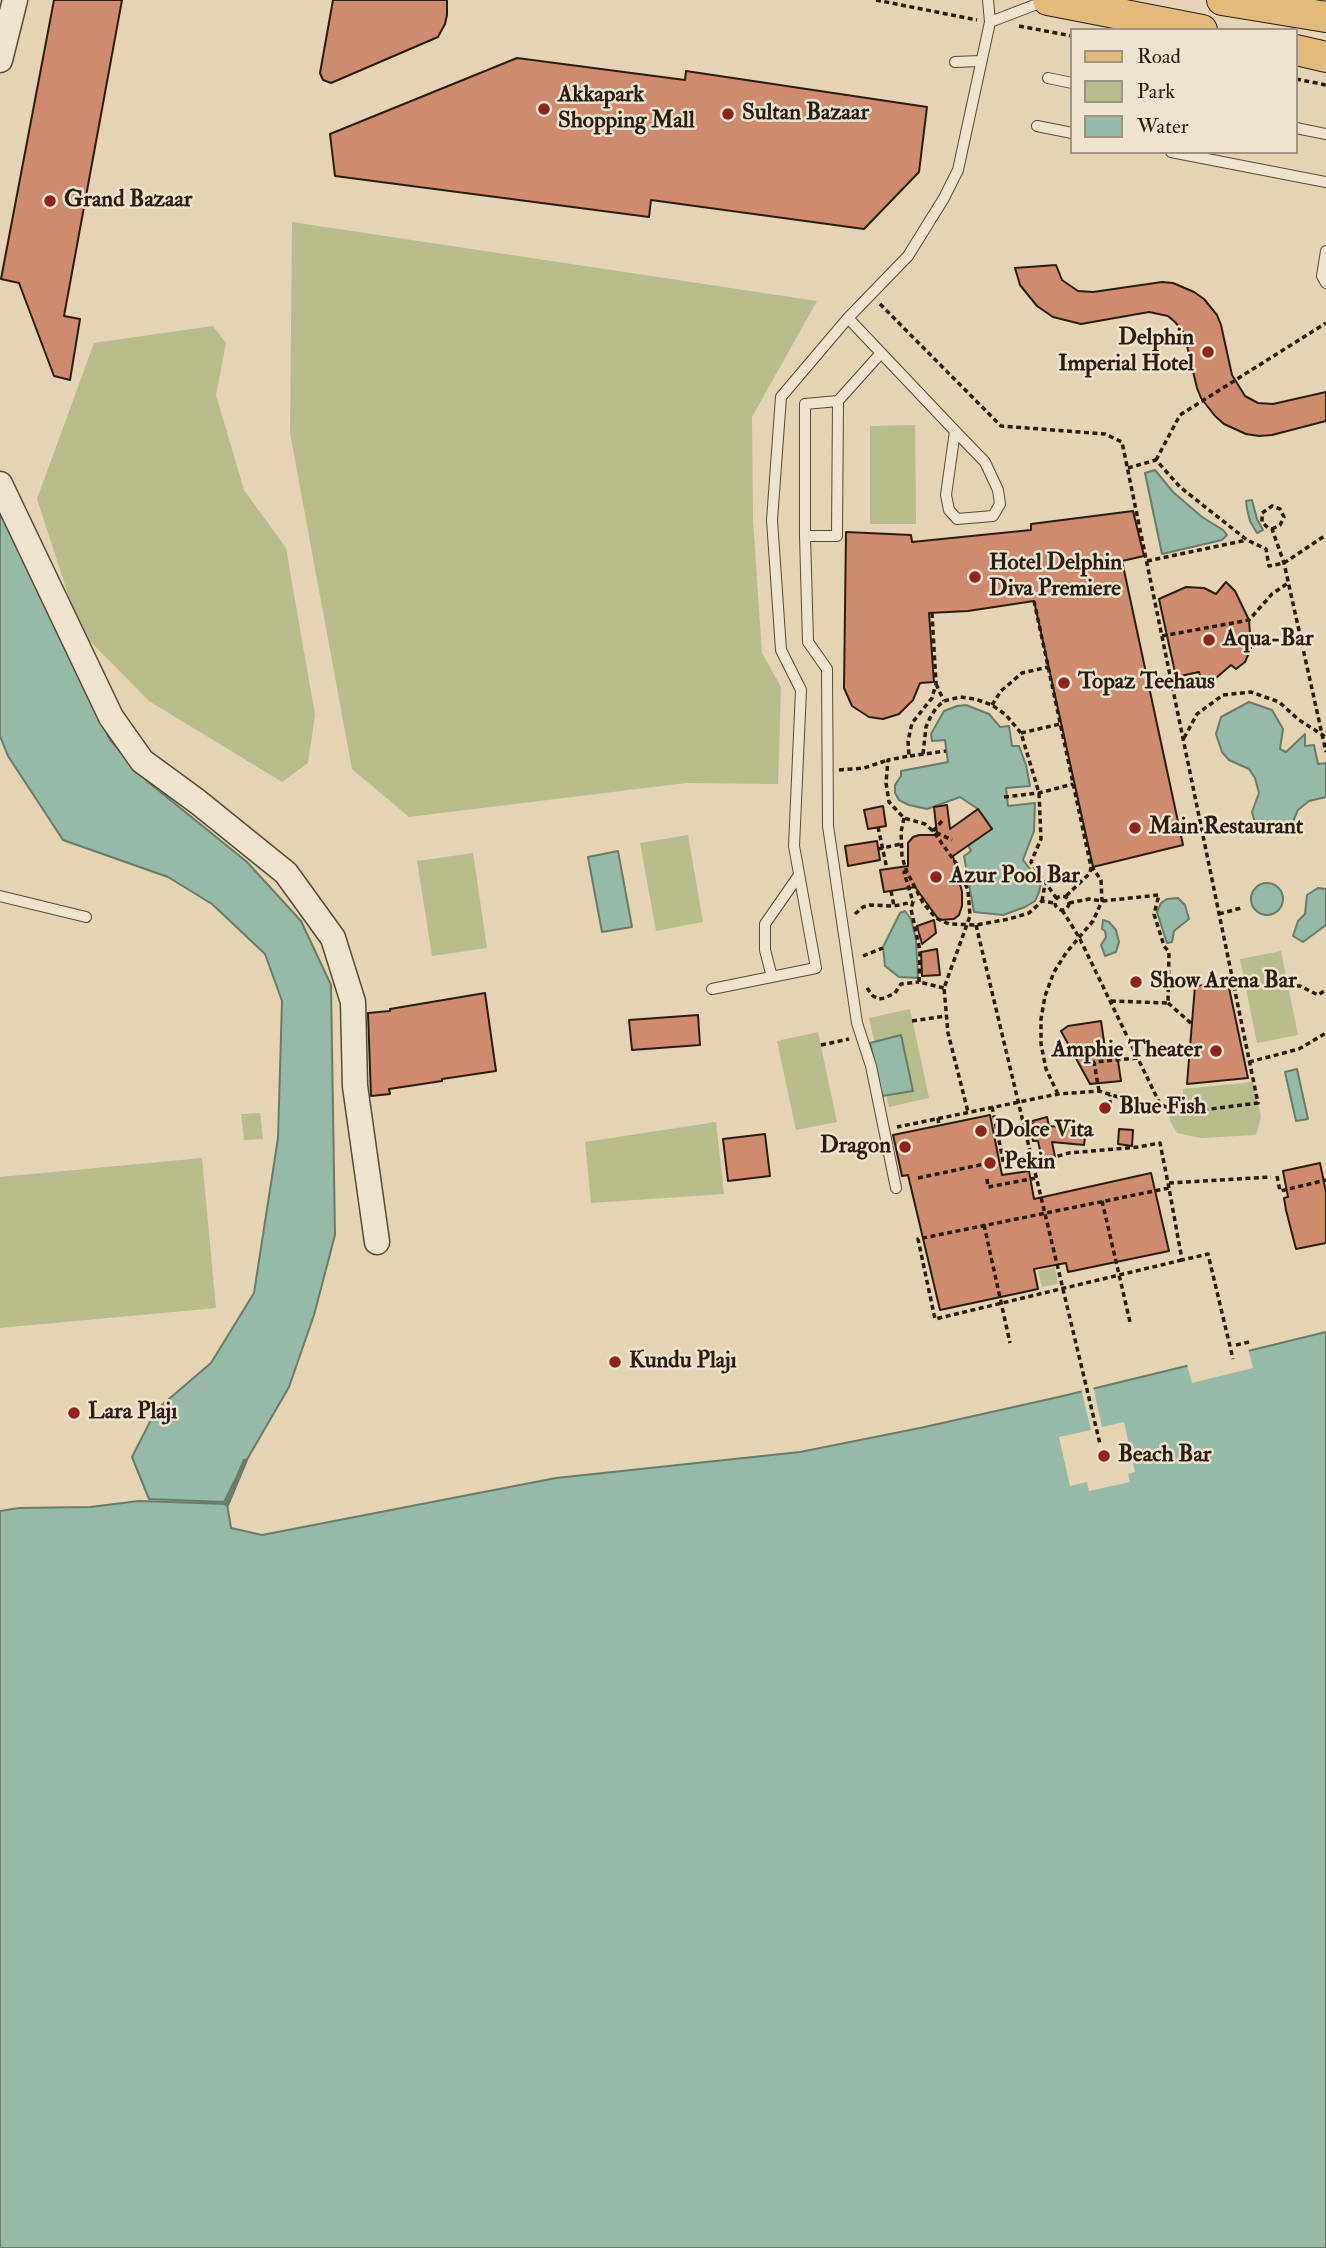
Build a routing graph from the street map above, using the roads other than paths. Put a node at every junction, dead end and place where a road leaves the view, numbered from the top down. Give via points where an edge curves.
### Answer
1 (15, 0) edge
2 (988, 0) edge
3 (1048, 0) edge
4 (1222, 0) edge
5 (1326, 17) edge
6 (990, 22) junction
7 (1192, 28) edge
8 (1298, 50) edge
9 (1326, 57) edge
10 (0, 60) edge
11 (980, 61) junction
12 (955, 62) dead end
13 (1048, 78) dead end
14 (1070, 83) edge
15 (1037, 126) dead end
16 (1298, 128) edge
17 (1070, 133) edge
18 (1326, 134) edge
19 (1181, 154) edge
20 (1326, 182) edge
21 (1326, 251) edge
22 (1326, 283) edge
23 (848, 318) junction
24 (881, 353) junction
25 (838, 401) junction
26 (955, 431) junction
27 (0, 484) edge
28 (806, 536) junction
29 (799, 875) junction
30 (0, 896) edge
31 (86, 917) dead end
32 (772, 977) junction
33 (712, 989) dead end
34 (896, 1188) dead end
35 (377, 1242) dead end

1 - 10 street
2 - 6 lane
3 - 6 lane
3 - 7 main road
4 - 5 main road
6 - 11 lane
8 - 9 main road
11 - 12 lane
11 - 23 lane via 958,170 944,198 908,256
13 - 14 lane
15 - 17 lane
16 - 18 lane
19 - 20 lane
21 - 22 lane via 1322,276
23 - 24 lane
23 - 29 lane via 781,397 778,417 772,520 780,650 801,690 794,846
24 - 25 lane
24 - 26 lane
25 - 28 lane via 805,404
25 - 28 lane via 837,536
26 - 26 lane via 946,495 949,510 957,519 993,516 1000,504 998,490 985,462
27 - 35 street via 111,717 142,761 286,873 333,938 353,1002 355,1086
28 - 34 lane via 808,642 827,669 828,826 857,1023 871,1066
29 - 32 lane via 765,924
29 - 32 lane via 816,968
30 - 31 lane
32 - 33 lane

